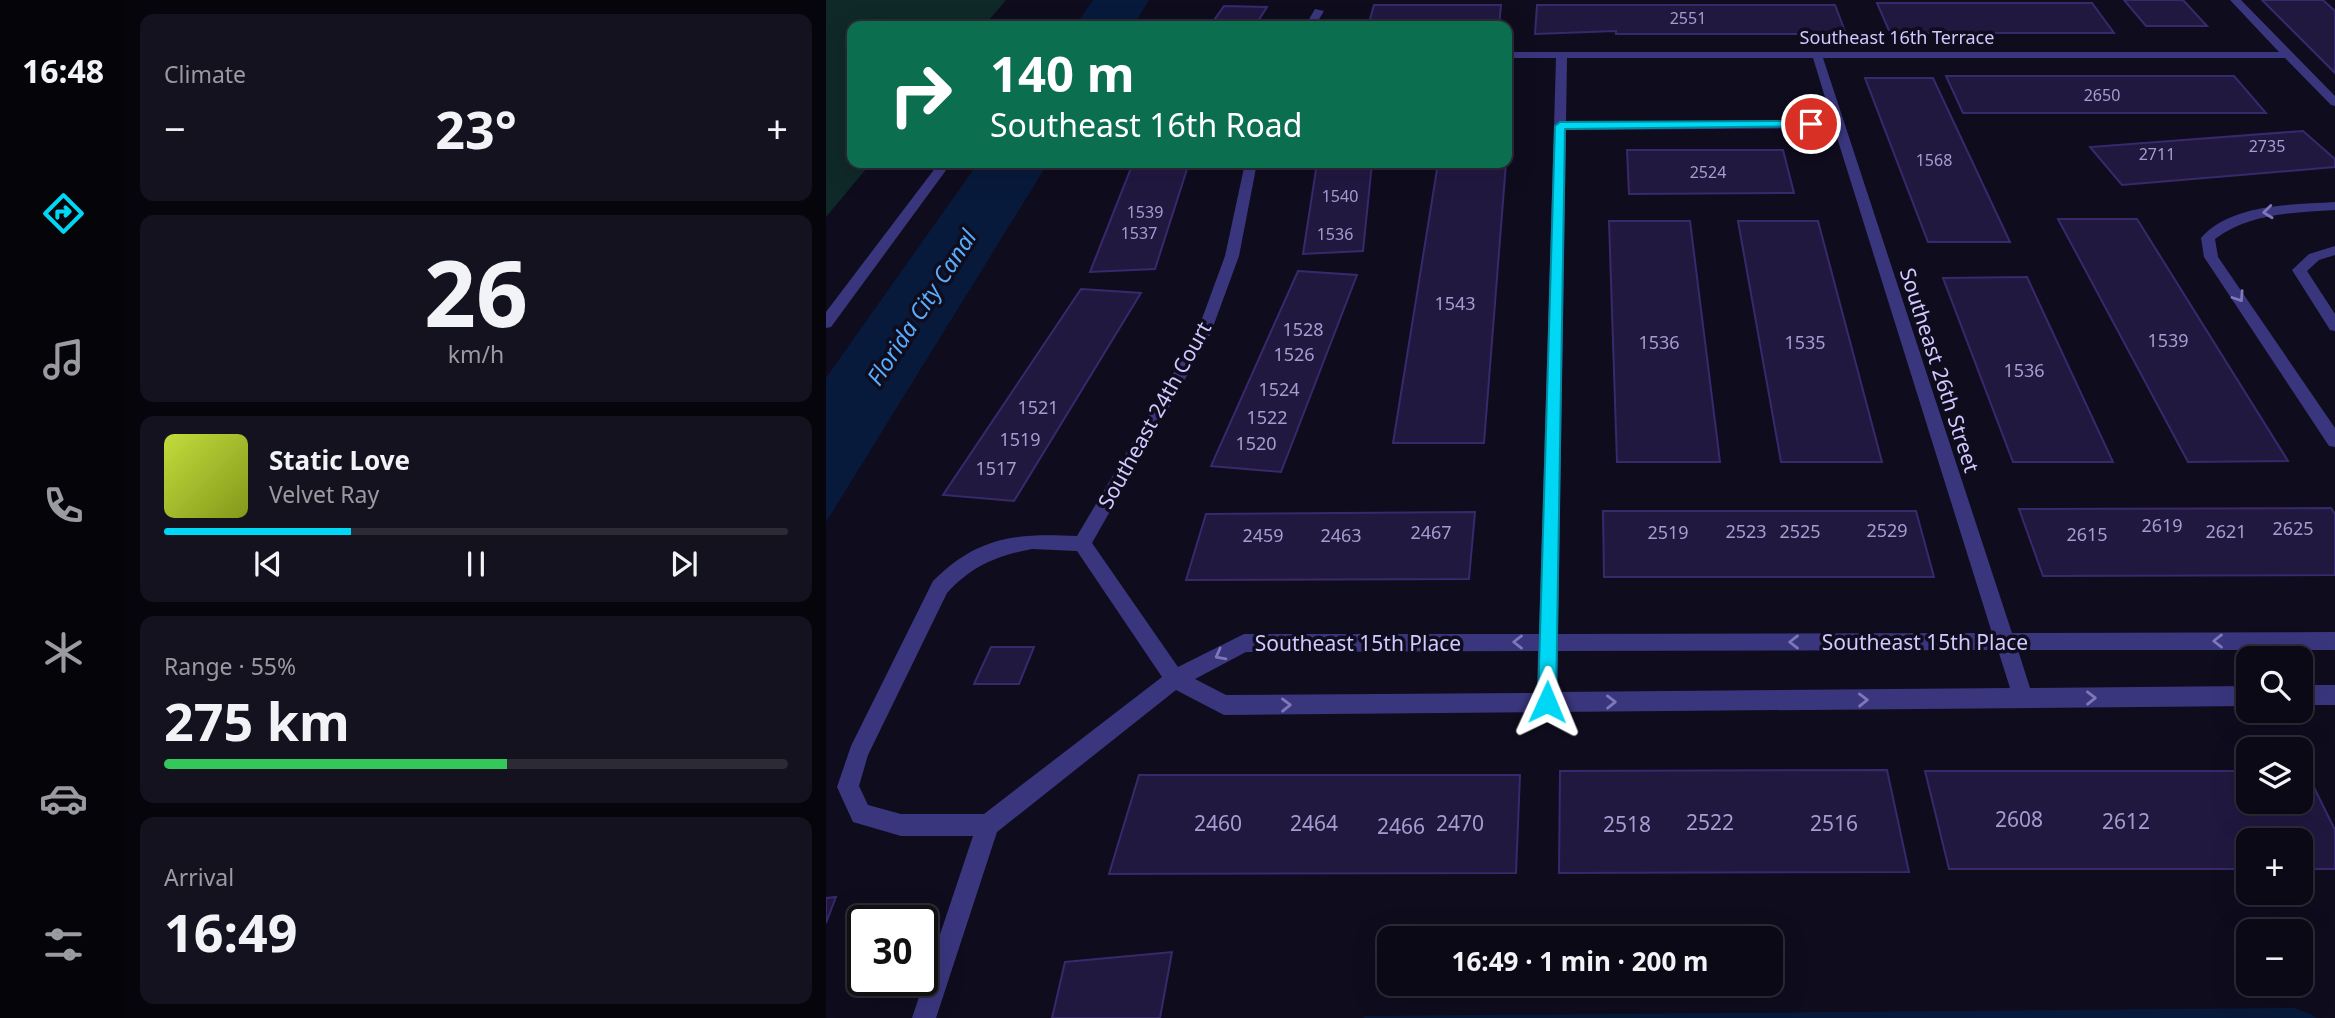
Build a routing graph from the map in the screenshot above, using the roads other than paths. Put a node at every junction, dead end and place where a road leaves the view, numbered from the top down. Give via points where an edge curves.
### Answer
1 (2235, 0) edge
2 (1319, 11) dead end
3 (1313, 21) edge
4 (1512, 55) edge
5 (1562, 55) junction
6 (1817, 55) junction
7 (2288, 55) junction
8 (2335, 103) edge
9 (1839, 124) junction
10 (1560, 126) junction
11 (1250, 168) edge
12 (940, 170) dead end
13 (2335, 205) edge
14 (2335, 250) edge
15 (826, 323) edge
16 (2335, 326) edge
17 (2335, 441) edge
18 (1082, 544) junction
19 (2335, 641) edge
20 (1548, 642) junction
21 (2005, 642) junction
22 (1175, 679) junction
23 (2313, 695) edge
24 (2335, 695) edge
25 (2236, 696) edge
26 (2023, 698) junction
27 (1547, 702) junction
28 (988, 825) junction
29 (923, 1018) edge

1 - 7 street
2 - 3 street
4 - 5 street, Southeast 16th Terrace
5 - 6 street, Southeast 16th Terrace
5 - 10 street
6 - 7 street, Southeast 16th Terrace
6 - 9 street, Southeast 26th Street
7 - 8 street
9 - 10 street
9 - 21 street, Southeast 26th Street
10 - 20 street
11 - 18 street, Southeast 24th Court via 1232,256 1203,335
12 - 15 street
13 -> 17 street via 2257,213 2223,225 2208,238 2211,257
14 - 16 street via 2314,257 2299,270
18 - 22 street
18 - 28 street via 1032,541 989,550 960,565 940,587 858,753 848,787 861,814 901,825
19 -> 21 street, Southeast 15th Place
21 -> 20 street, Southeast 15th Place
20 -> 22 street, Southeast 15th Place via 1244,643
20 - 27 street
21 - 26 street, Southeast 26th Street
22 -> 27 street via 1224,705
22 - 28 street
23 - 24 street
26 -> 25 street
27 -> 26 street
28 - 29 street

